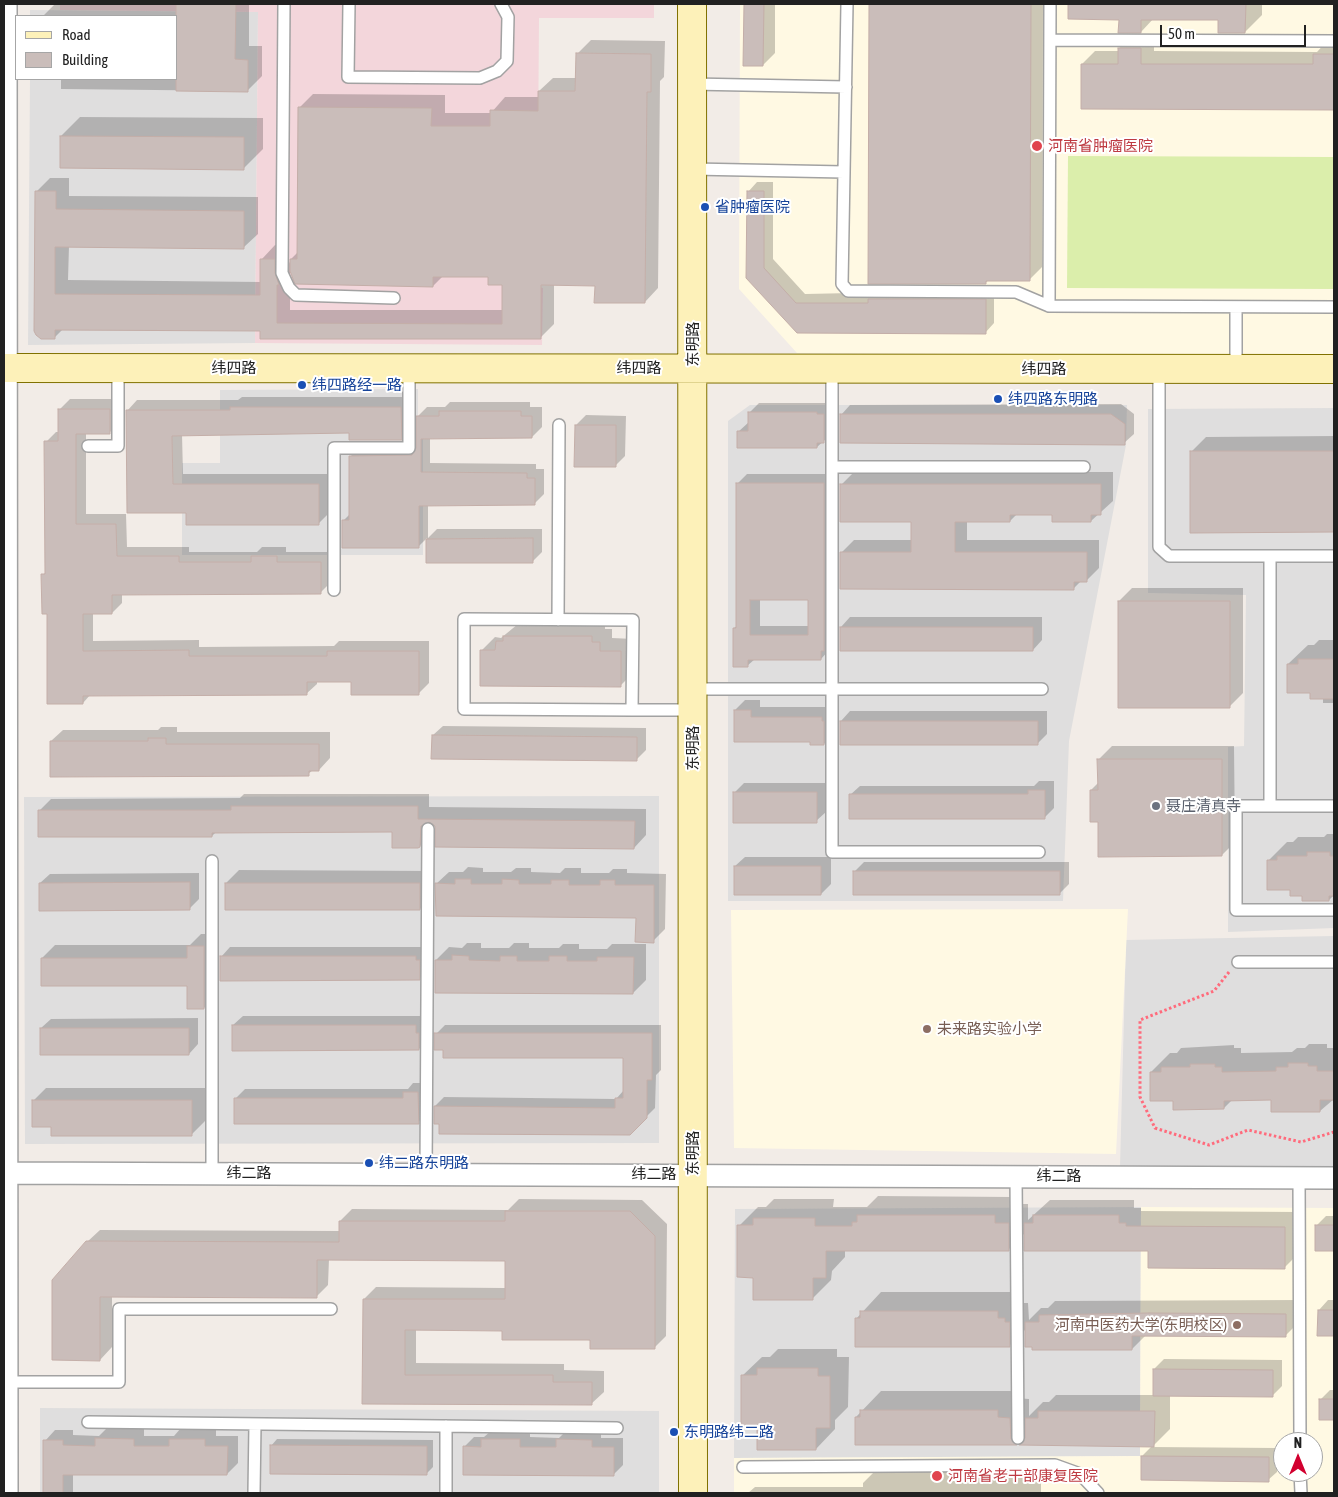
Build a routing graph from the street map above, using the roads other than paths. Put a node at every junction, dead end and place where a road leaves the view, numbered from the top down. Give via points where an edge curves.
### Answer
1 (6, 4) edge
2 (284, 4) edge
3 (349, 4) edge
4 (501, 4) edge
5 (692, 4) edge
6 (848, 4) edge
7 (1050, 4) edge
8 (1050, 40) junction
9 (1334, 41) edge
10 (692, 84) junction
11 (846, 87) junction
12 (693, 169) junction
13 (844, 172) junction
14 (394, 298) dead end
15 (1049, 306) junction
16 (1236, 307) junction
17 (1334, 307) edge
18 (5, 368) edge
19 (118, 368) junction
20 (409, 368) junction
21 (693, 368) junction
22 (832, 368) junction
23 (1159, 369) junction
24 (1236, 369) junction
25 (1334, 369) edge
26 (559, 425) dead end
27 (88, 446) dead end
28 (832, 467) junction
29 (1084, 467) dead end
30 (5, 483) edge
31 (1270, 556) junction
32 (1334, 556) edge
33 (334, 590) dead end
34 (558, 620) junction
35 (832, 689) junction
36 (1042, 689) dead end
37 (693, 700) junction
38 (632, 710) junction
39 (1270, 806) junction
40 (1334, 806) edge
41 (428, 829) dead end
42 (5, 850) edge
43 (1039, 852) dead end
44 (212, 861) dead end
45 (1334, 910) edge
46 (1238, 962) road end
47 (1334, 962) edge
48 (5, 1173) edge
49 (212, 1173) junction
50 (426, 1173) junction
51 (694, 1174) junction
52 (1016, 1176) junction
53 (1299, 1178) junction
54 (1334, 1178) edge
55 (330, 1309) dead end
56 (7, 1382) junction
57 (88, 1422) dead end
58 (255, 1424) junction
59 (446, 1426) junction
60 (616, 1428) dead end
61 (1300, 1432) edge
62 (1018, 1438) dead end
63 (743, 1467) dead end
64 (7, 1493) edge
65 (254, 1493) edge
66 (446, 1493) edge
67 (694, 1493) edge
68 (1098, 1493) edge

1 - 18 street
2 - 14 lane via 282,273 296,295
3 - 4 lane via 348,77 480,78 497,71 507,61 508,17
5 - 10 street, 东明路
6 - 11 lane
7 - 8 lane
8 - 9 lane
8 - 15 lane
10 - 11 lane
10 - 12 street, 东明路
11 - 13 lane
12 - 13 lane
12 - 21 street, 东明路
13 - 15 lane via 842,284 848,291 1016,292
15 - 16 lane
16 - 17 lane
16 - 24 lane
18 - 19 street, 纬四路
18 - 30 street
19 - 20 street, 纬四路
19 - 27 lane via 118,446
20 - 21 street, 纬四路
20 - 33 lane via 409,448 334,448
21 - 22 street, 纬四路
21 - 37 street, 东明路
22 - 23 street, 纬四路
22 - 28 lane
23 - 24 street, 纬四路
23 - 31 lane via 1159,547 1169,556
24 - 25 street, 纬四路
26 - 34 lane
28 - 29 lane
28 - 35 lane
30 - 42 street
31 - 32 lane
31 - 39 lane
34 - 38 lane via 632,620
34 - 38 lane via 464,619 464,708
35 - 36 lane
35 - 37 lane
35 - 43 lane via 832,852
37 - 38 lane
37 - 51 street, 东明路
39 - 40 lane
39 - 45 lane via 1236,806 1236,910
41 - 50 lane
42 - 48 street
44 - 49 lane
46 - 47 lane
48 - 49 street, 纬二路
48 - 56 street
49 - 50 street, 纬二路
50 - 51 street, 纬二路
51 - 52 street, 纬二路
51 - 67 street, 东明路
52 - 53 street, 纬二路
52 - 62 lane
53 - 54 street, 纬二路
53 - 61 lane
55 - 56 lane via 119,1309 119,1382
56 - 64 street
57 - 58 lane
58 - 59 lane
58 - 65 lane
59 - 60 lane
59 - 66 lane
63 - 68 lane via 1054,1465 1080,1474

